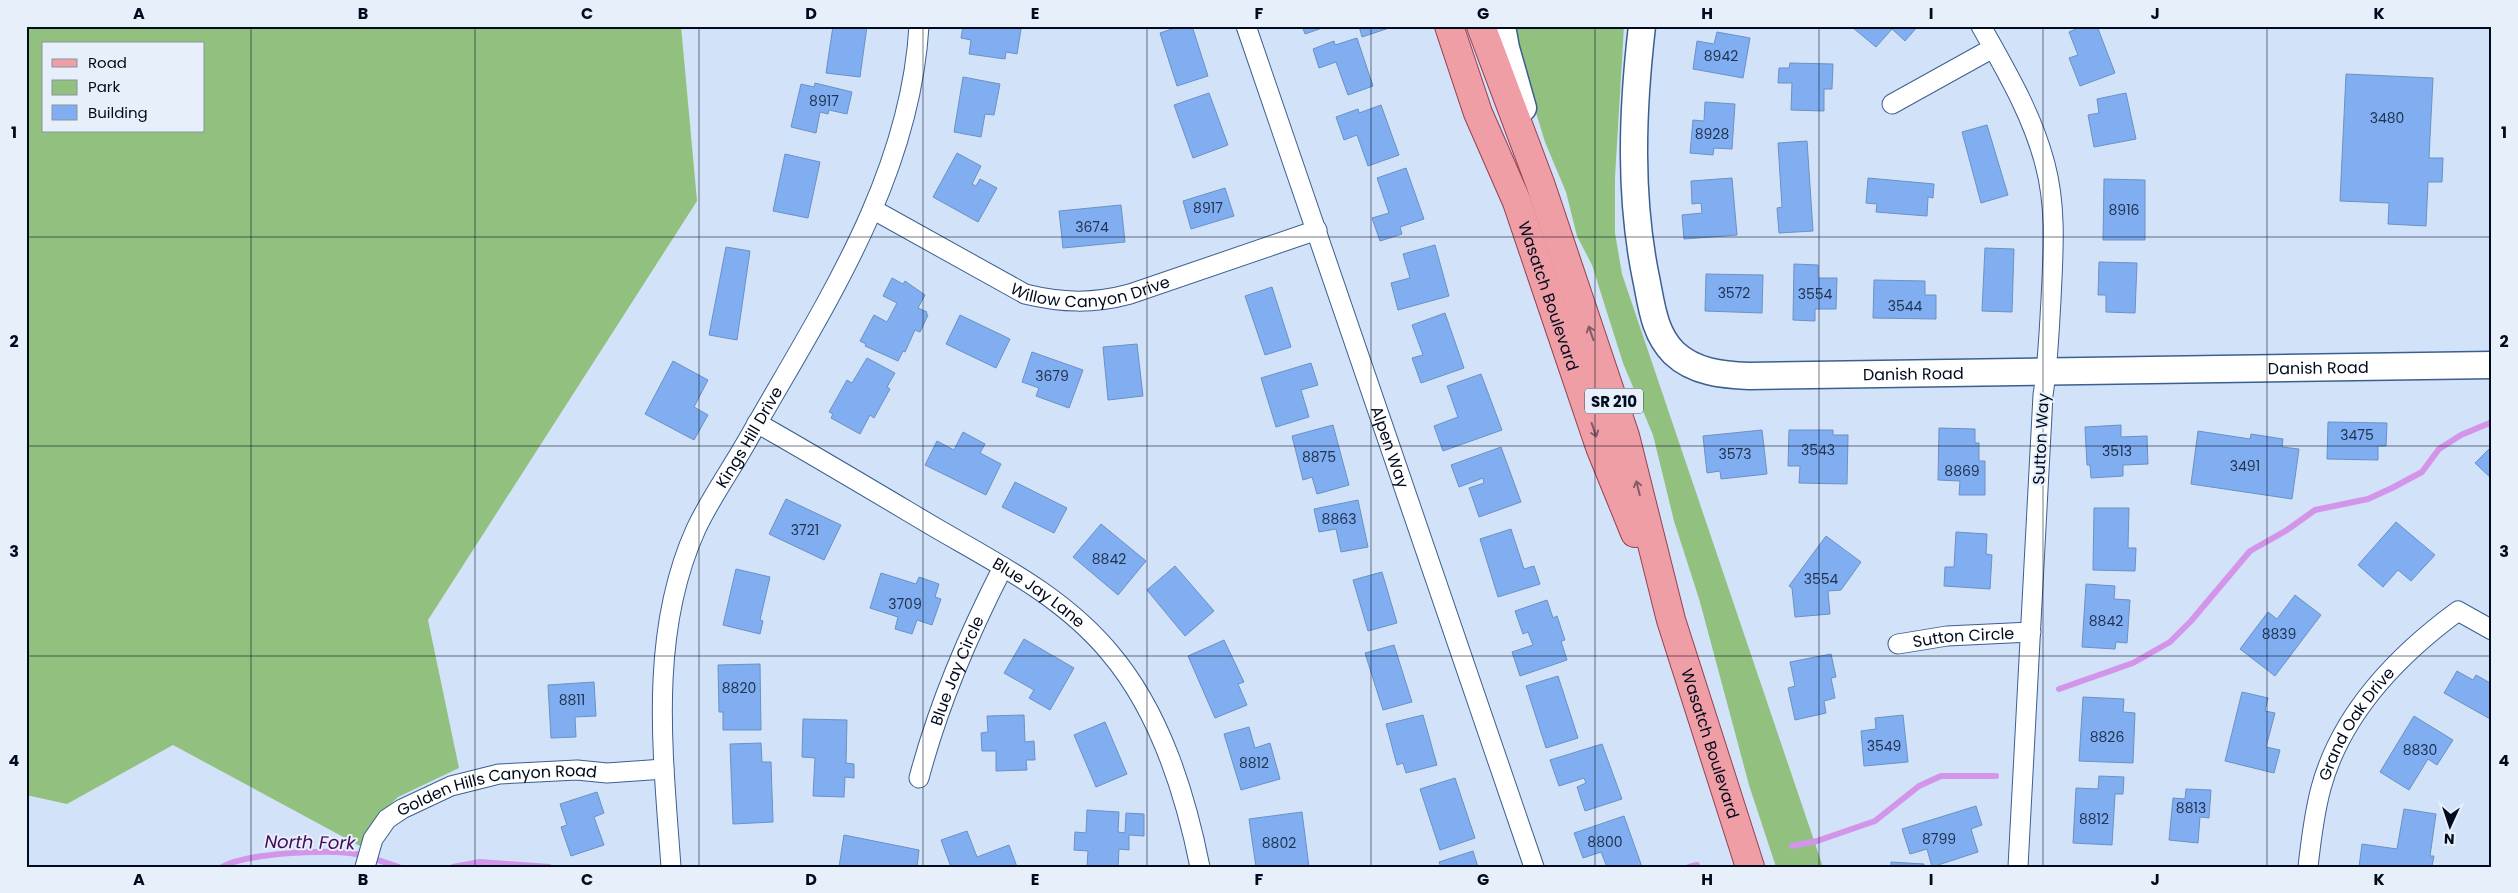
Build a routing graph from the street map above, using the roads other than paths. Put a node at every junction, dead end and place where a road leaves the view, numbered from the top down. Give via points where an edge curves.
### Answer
1 (919, 26) edge
2 (1246, 26) edge
3 (1449, 26) edge
4 (1464, 26) edge
5 (1481, 26) edge
6 (1502, 26) edge
7 (1642, 26) edge
8 (1981, 26) edge
9 (1993, 48) junction
10 (1892, 104) dead end
11 (1541, 186) junction
12 (1518, 202) junction
13 (874, 210) junction
14 (1317, 230) junction
15 (2492, 365) edge
16 (2047, 370) junction
17 (757, 423) junction
18 (1003, 567) junction
19 (1671, 620) junction
20 (2492, 630) edge
21 (2031, 632) junction
22 (1898, 644) dead end
23 (664, 769) junction
24 (920, 778) dead end
25 (365, 867) edge
26 (671, 867) edge
27 (1200, 867) edge
28 (1534, 867) edge
29 (1750, 867) edge
30 (2018, 867) edge
31 (2308, 867) edge

1 - 13 street, Kings Hill Drive via 906,110
2 - 14 street, Alpen Way
3 - 12 main road, Wasatch Boulevard / SR 210 via 1478,113
4 - 12 main road via 1499,128
5 - 11 main road, Wasatch Boulevard / SR 210
6 - 11 street, Wasatch Boulevard
7 - 16 street, Danish Road via 1634,140 1638,227 1654,318 1662,336 1681,358 1700,369 1737,376
8 - 9 street, Sutton Way
9 - 10 street
9 - 16 street, Sutton Way via 2029,118 2050,185 2054,229
19 -> 11 main road, Wasatch Boulevard / SR 210 via 1625,436
12 -> 19 main road, Wasatch Boulevard / SR 210 via 1600,447
13 - 14 street, Willow Canyon Drive via 1025,294 1079,303 1105,301 1130,294
13 - 17 street, Kings Hill Drive via 860,241
14 - 28 street, Alpen Way
15 - 16 street, Danish Road
16 - 21 street, Sutton Way
17 - 18 street, Blue Jay Lane
17 - 23 street, Kings Hill Drive via 696,529 677,585 665,644 661,705
18 - 24 street, Blue Jay Circle via 951,678 931,732
18 - 27 street, Blue Jay Lane via 1062,604 1110,653 1148,708 1172,765
19 - 29 main road, Wasatch Boulevard / SR 210
20 - 31 street, Grand Oak Drive via 2458,611 2428,633 2381,680 2360,707 2331,760 2322,786
21 - 22 street, Sutton Circle via 1947,636
21 - 30 street, Sutton Way
23 - 25 street, Golden Hills Canyon Road via 607,773 577,770 523,772 476,778 451,786 402,809 387,820 373,839
23 - 26 street, Kings Hill Drive

